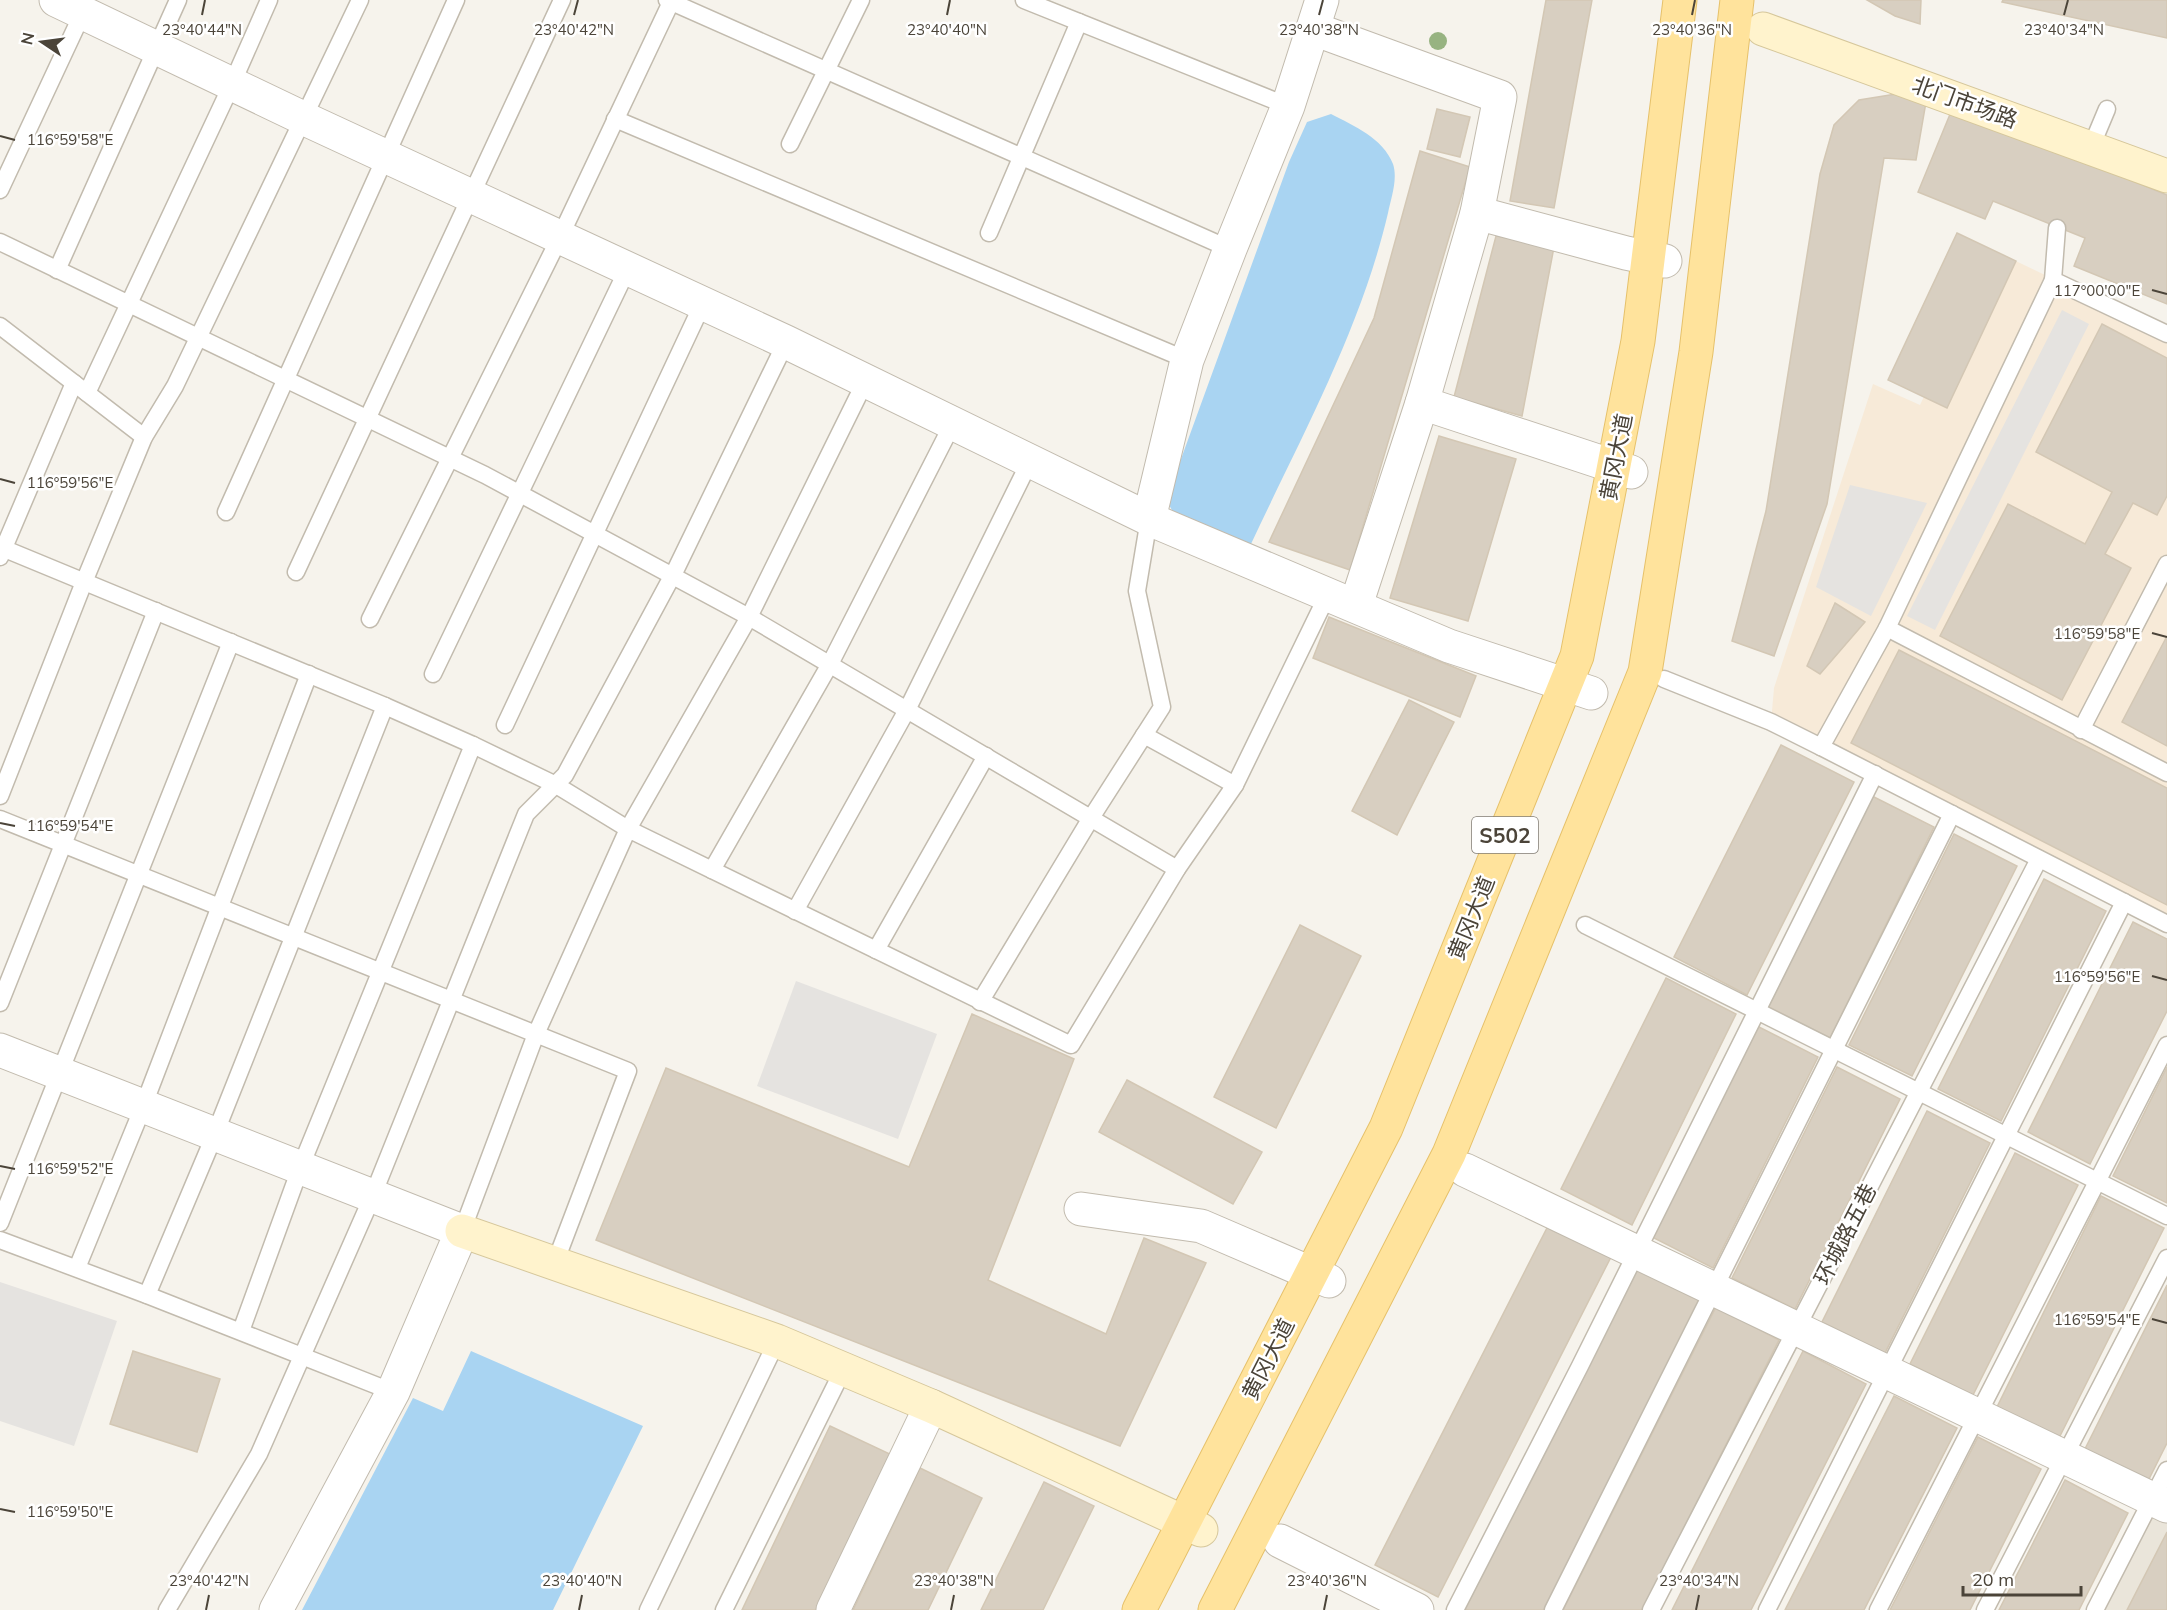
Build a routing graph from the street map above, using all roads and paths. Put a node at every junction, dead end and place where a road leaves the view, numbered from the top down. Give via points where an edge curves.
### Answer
1 (178, 0) edge
2 (269, 0) edge
3 (360, 0) edge
4 (456, 0) edge
5 (562, 0) edge
6 (861, 0) edge
7 (1024, 0) edge
8 (1680, 0) edge
9 (1737, 0) edge
10 (670, 1) edge
11 (76, 4) edge
12 (1318, 14) edge
13 (1079, 22) junction
14 (1763, 29) dead end
15 (157, 48) junction
16 (826, 70) junction
17 (232, 84) junction
18 (1288, 106) junction
19 (2107, 109) dead end
20 (304, 119) junction
21 (615, 119) junction
22 (790, 144) dead end
23 (386, 156) junction
24 (1022, 157) junction
25 (2085, 161) dead end
26 (2167, 176) edge
27 (0, 190) edge
28 (470, 196) junction
29 (1477, 213) junction
30 (2058, 228) dead end
31 (989, 233) dead end
32 (560, 237) junction
33 (0, 242) edge
34 (1230, 249) junction
35 (1665, 261) dead end
36 (628, 268) junction
37 (57, 270) junction
38 (2053, 280) junction
39 (128, 303) junction
40 (703, 303) junction
41 (0, 326) edge
42 (2167, 334) edge
43 (198, 337) junction
44 (786, 342) junction
45 (1187, 360) junction
46 (286, 379) junction
47 (866, 380) junction
48 (80, 388) junction
49 (1422, 403) junction
50 (368, 418) junction
51 (953, 423) junction
52 (144, 437) junction
53 (450, 457) junction
54 (1030, 461) junction
55 (1631, 472) dead end
56 (520, 493) junction
57 (226, 512) dead end
58 (1149, 519) junction
59 (595, 533) junction
60 (1, 551) edge
61 (2167, 564) edge
62 (296, 572) dead end
63 (672, 575) junction
64 (84, 582) junction
65 (1342, 600) junction
66 (156, 611) junction
67 (749, 617) junction
68 (370, 619) dead end
69 (1887, 628) junction
70 (231, 642) junction
71 (830, 664) junction
72 (309, 674) junction
73 (433, 675) dead end
74 (1664, 680) dead end
75 (1591, 693) dead end
76 (386, 706) junction
77 (907, 710) junction
78 (505, 724) dead end
79 (2081, 730) junction
80 (1144, 735) junction
81 (473, 745) junction
82 (1821, 747) junction
83 (986, 756) junction
84 (2167, 773) edge
85 (1875, 774) junction
86 (556, 785) junction
87 (1235, 785) junction
88 (0, 796) edge
89 (1952, 814) junction
90 (1091, 818) junction
91 (0, 819) edge
92 (628, 829) junction
93 (63, 844) junction
94 (2038, 859) junction
95 (1177, 868) junction
96 (712, 870) junction
97 (139, 874) junction
98 (2124, 902) junction
99 (219, 906) junction
100 (795, 910) junction
101 (2167, 924) edge
102 (1585, 925) dead end
103 (294, 936) junction
104 (876, 950) junction
105 (381, 971) junction
106 (452, 1000) junction
107 (980, 1002) junction
108 (0, 1003) edge
109 (537, 1034) junction
110 (2167, 1045) edge
111 (0, 1050) edge
112 (60, 1074) junction
113 (143, 1107) junction
114 (215, 1134) junction
115 (301, 1166) junction
116 (1465, 1170) dead end
117 (373, 1195) junction
118 (1081, 1209) dead end
119 (2167, 1216) edge
120 (0, 1223) edge
121 (462, 1231) junction
122 (0, 1240) edge
123 (2167, 1258) edge
124 (555, 1263) junction
125 (77, 1268) junction
126 (1329, 1281) dead end
127 (147, 1294) junction
128 (241, 1331) junction
129 (777, 1341) junction
130 (302, 1355) junction
131 (843, 1370) junction
132 (393, 1392) junction
133 (931, 1406) junction
134 (2167, 1470) edge
135 (2167, 1506) edge
136 (1201, 1530) dead end
137 (1280, 1540) dead end
138 (167, 1610) edge
139 (276, 1610) edge
140 (648, 1610) edge
141 (724, 1610) edge
142 (833, 1610) edge
143 (1139, 1610) edge
144 (1215, 1610) edge
145 (1417, 1610) edge
146 (1455, 1610) edge
147 (1552, 1610) edge
148 (1651, 1610) edge
149 (1767, 1610) edge
150 (1878, 1610) edge
151 (1985, 1610) edge
152 (2095, 1610) edge

1 - 15 lane
2 - 17 lane
3 - 20 lane
4 - 23 lane
5 - 28 lane
6 - 16 lane
7 - 13 lane
8 - 143 main road, 黄冈大道 / S502 via 1638,341 1577,656 1386,1128
9 - 144 main road, S502 via 1695,352 1645,672 1449,1154
10 - 16 lane
10 - 21 lane
11 - 15 street
11 - 27 lane
12 - 18 street
12 - 29 street via 1500,97
13 - 18 lane
13 - 24 lane
14 - 26 street, 北门市场路
15 - 17 street
15 - 37 lane
16 - 22 lane
16 - 24 lane
17 - 20 street
17 - 39 lane
18 - 34 street
19 - 25 lane
20 - 23 street
20 - 43 lane
21 - 32 lane
21 - 45 lane
23 - 28 street
23 - 46 lane
24 - 31 lane
24 - 34 lane
28 - 32 street
28 - 50 lane
29 - 35 street
29 - 49 street
30 - 38 lane
32 - 36 street
32 - 53 lane
33 - 37 lane
34 - 45 street
36 - 40 street
36 - 56 lane
37 - 39 lane
38 - 42 lane
38 - 69 lane
39 - 43 lane
39 - 48 lane
40 - 44 street
40 - 59 lane
41 - 48 lane
43 - 46 lane
43 - 52 lane
44 - 47 street
44 - 63 lane
45 - 58 street
46 - 50 lane
46 - 57 lane
47 - 51 street
47 - 67 lane
48 - 52 lane
48 - 60 lane
49 - 55 street
49 - 65 street
50 - 53 lane
50 - 62 lane
51 - 54 street
51 - 71 lane
52 - 64 lane
53 - 56 lane
53 - 68 lane
54 - 58 street
54 - 77 lane
56 - 59 lane
56 - 73 lane
58 - 65 street
58 - 80 lane via 1137,591 1162,707
59 - 63 lane
59 - 78 lane
60 - 64 lane
61 - 79 lane
63 - 67 lane
63 - 86 lane via 565,775
64 - 66 lane
64 - 88 lane
65 - 75 street via 1449,646
65 - 87 lane
66 - 70 lane
66 - 93 lane
67 - 71 lane
67 - 92 lane
69 - 79 lane
69 - 82 lane
70 - 72 lane
70 - 97 lane
71 - 77 lane
71 - 96 lane
72 - 76 lane
72 - 99 lane
74 - 82 lane via 1771,722
76 - 81 lane
76 - 103 lane
77 - 83 lane
77 - 100 lane
79 - 84 lane
80 - 87 lane
80 - 90 lane
81 - 86 lane
81 - 105 lane
82 - 85 lane
83 - 90 lane
83 - 104 lane
85 - 89 lane
85 - 146 lane
86 - 92 lane
86 - 106 lane via 526,814
87 - 95 lane
89 - 94 lane
89 - 147 lane
90 - 95 lane
90 - 107 lane
91 - 93 lane
92 - 96 lane
92 - 109 lane
93 - 97 lane
93 - 108 lane
94 - 98 lane
94 - 148 lane, 环城路五巷
95 - 107 lane via 1071,1045
96 - 100 lane
97 - 99 lane
97 - 112 lane
98 - 101 lane
98 - 149 lane
99 - 103 lane
99 - 113 lane
100 - 104 lane
102 - 119 lane
103 - 105 lane
103 - 114 lane
104 - 107 lane
105 - 106 lane
105 - 115 lane
106 - 109 lane
106 - 117 lane
109 - 121 lane
109 - 124 lane via 628,1071
110 - 150 lane
111 - 112 street
112 - 113 street
112 - 120 lane
113 - 114 street
113 - 125 lane
114 - 115 street
114 - 127 lane
115 - 117 street
115 - 128 lane
116 - 135 street
117 - 121 street
117 - 130 lane
118 - 126 street via 1202,1226
121 - 124 street
121 - 132 street
122 - 125 lane
123 - 151 lane
124 - 129 street
125 - 127 lane
127 - 128 lane
128 - 130 lane
129 - 131 street
129 - 140 lane
130 - 132 lane
130 - 138 lane via 259,1454
131 - 133 street
131 - 141 lane
132 - 139 street
133 - 136 street
133 - 142 street
134 - 152 lane
137 - 145 street

